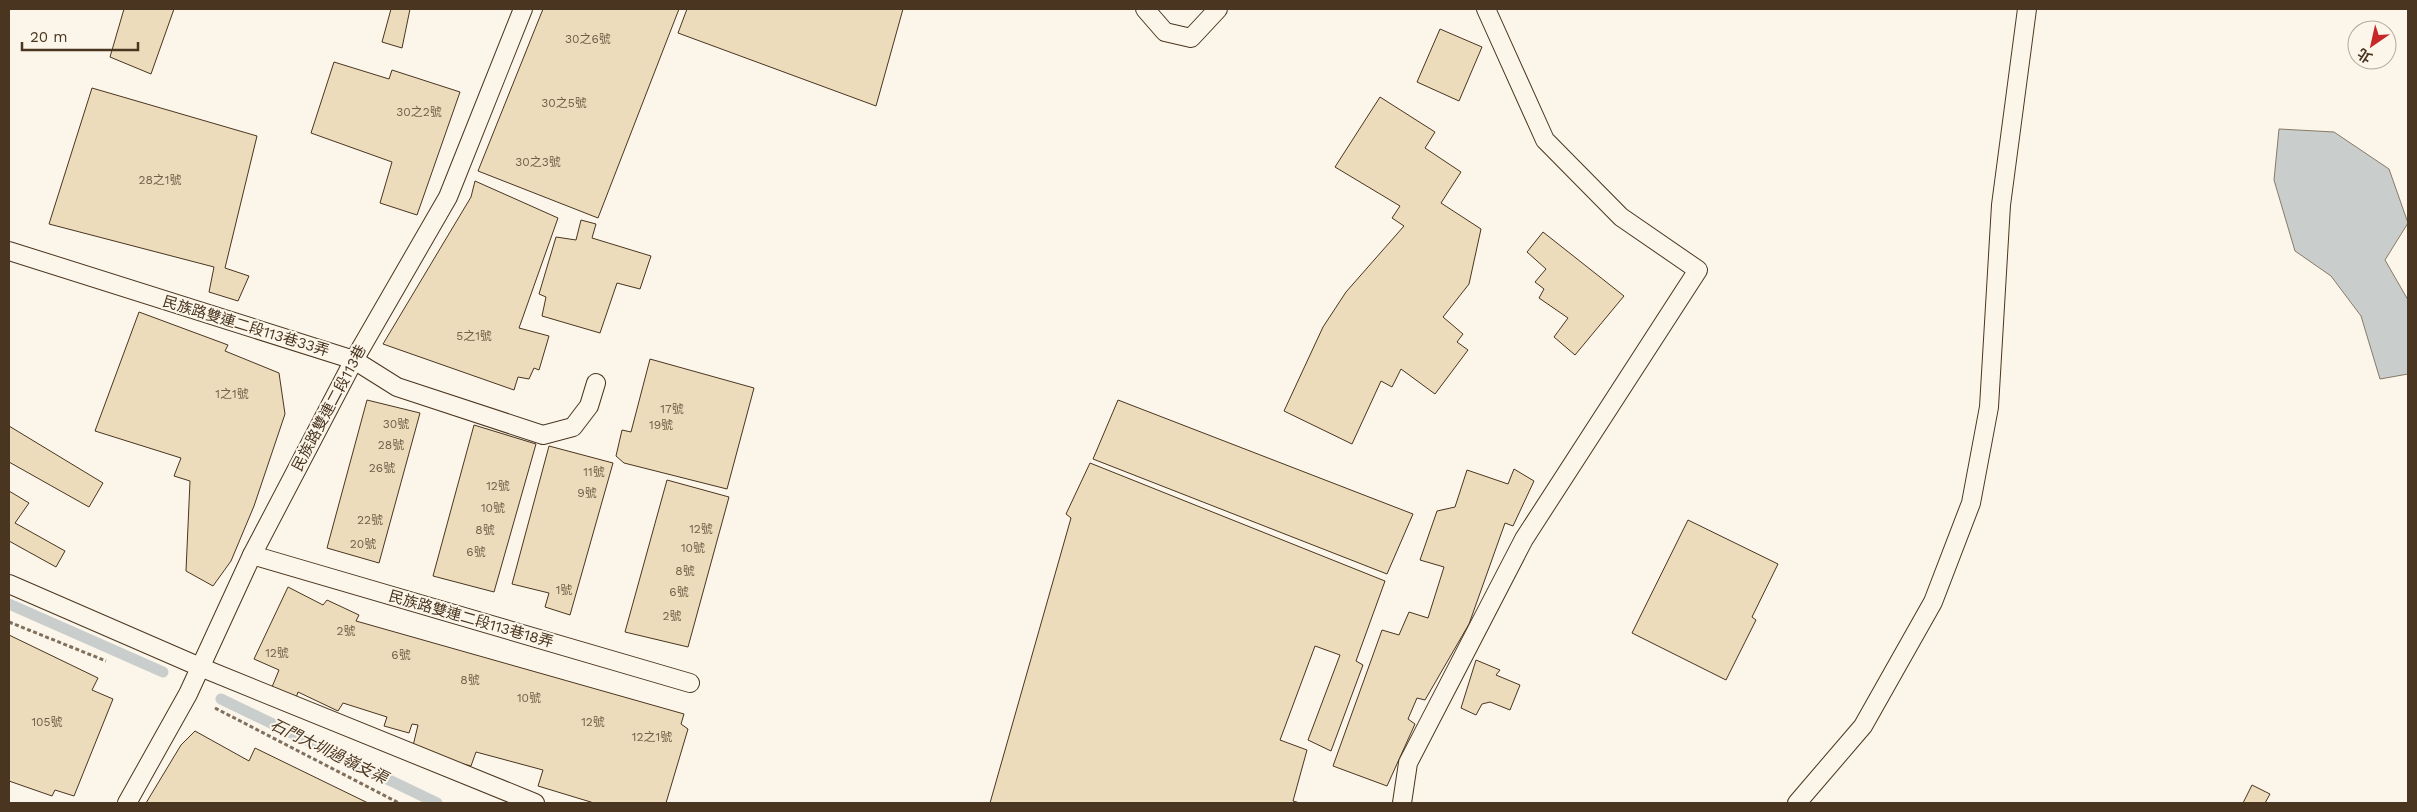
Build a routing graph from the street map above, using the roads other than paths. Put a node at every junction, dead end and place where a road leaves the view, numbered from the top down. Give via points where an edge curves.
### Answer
1 (523, 9) edge
2 (1145, 9) edge
3 (1218, 9) edge
4 (1486, 9) edge
5 (2027, 9) edge
6 (9, 251) edge
7 (354, 360) junction
8 (596, 383) dead end
9 (252, 555) junction
10 (9, 584) edge
11 (200, 667) junction
12 (690, 683) dead end
13 (127, 803) edge
14 (535, 803) edge
15 (1402, 803) edge
16 (1797, 803) edge

1 - 7 lane, 民族路雙連二段113巷 via 448,197
2 - 3 lane via 1165,32 1191,38
4 - 15 lane via 1545,140 1621,217 1698,270 1524,539 1408,763
5 - 16 lane via 2001,205 1989,407 1970,503 1934,602 1863,726
6 - 7 lane, 民族路雙連二段113巷33弄
7 - 8 lane, 民族路雙連二段113巷33弄 via 397,387 543,435 574,427 589,406
7 - 9 lane, 民族路雙連二段113巷
9 - 11 lane, 民族路雙連二段113巷
9 - 12 lane, 民族路雙連二段113巷18弄
10 - 11 lane
11 - 13 lane, 民族路雙連二段113巷
11 - 14 lane

